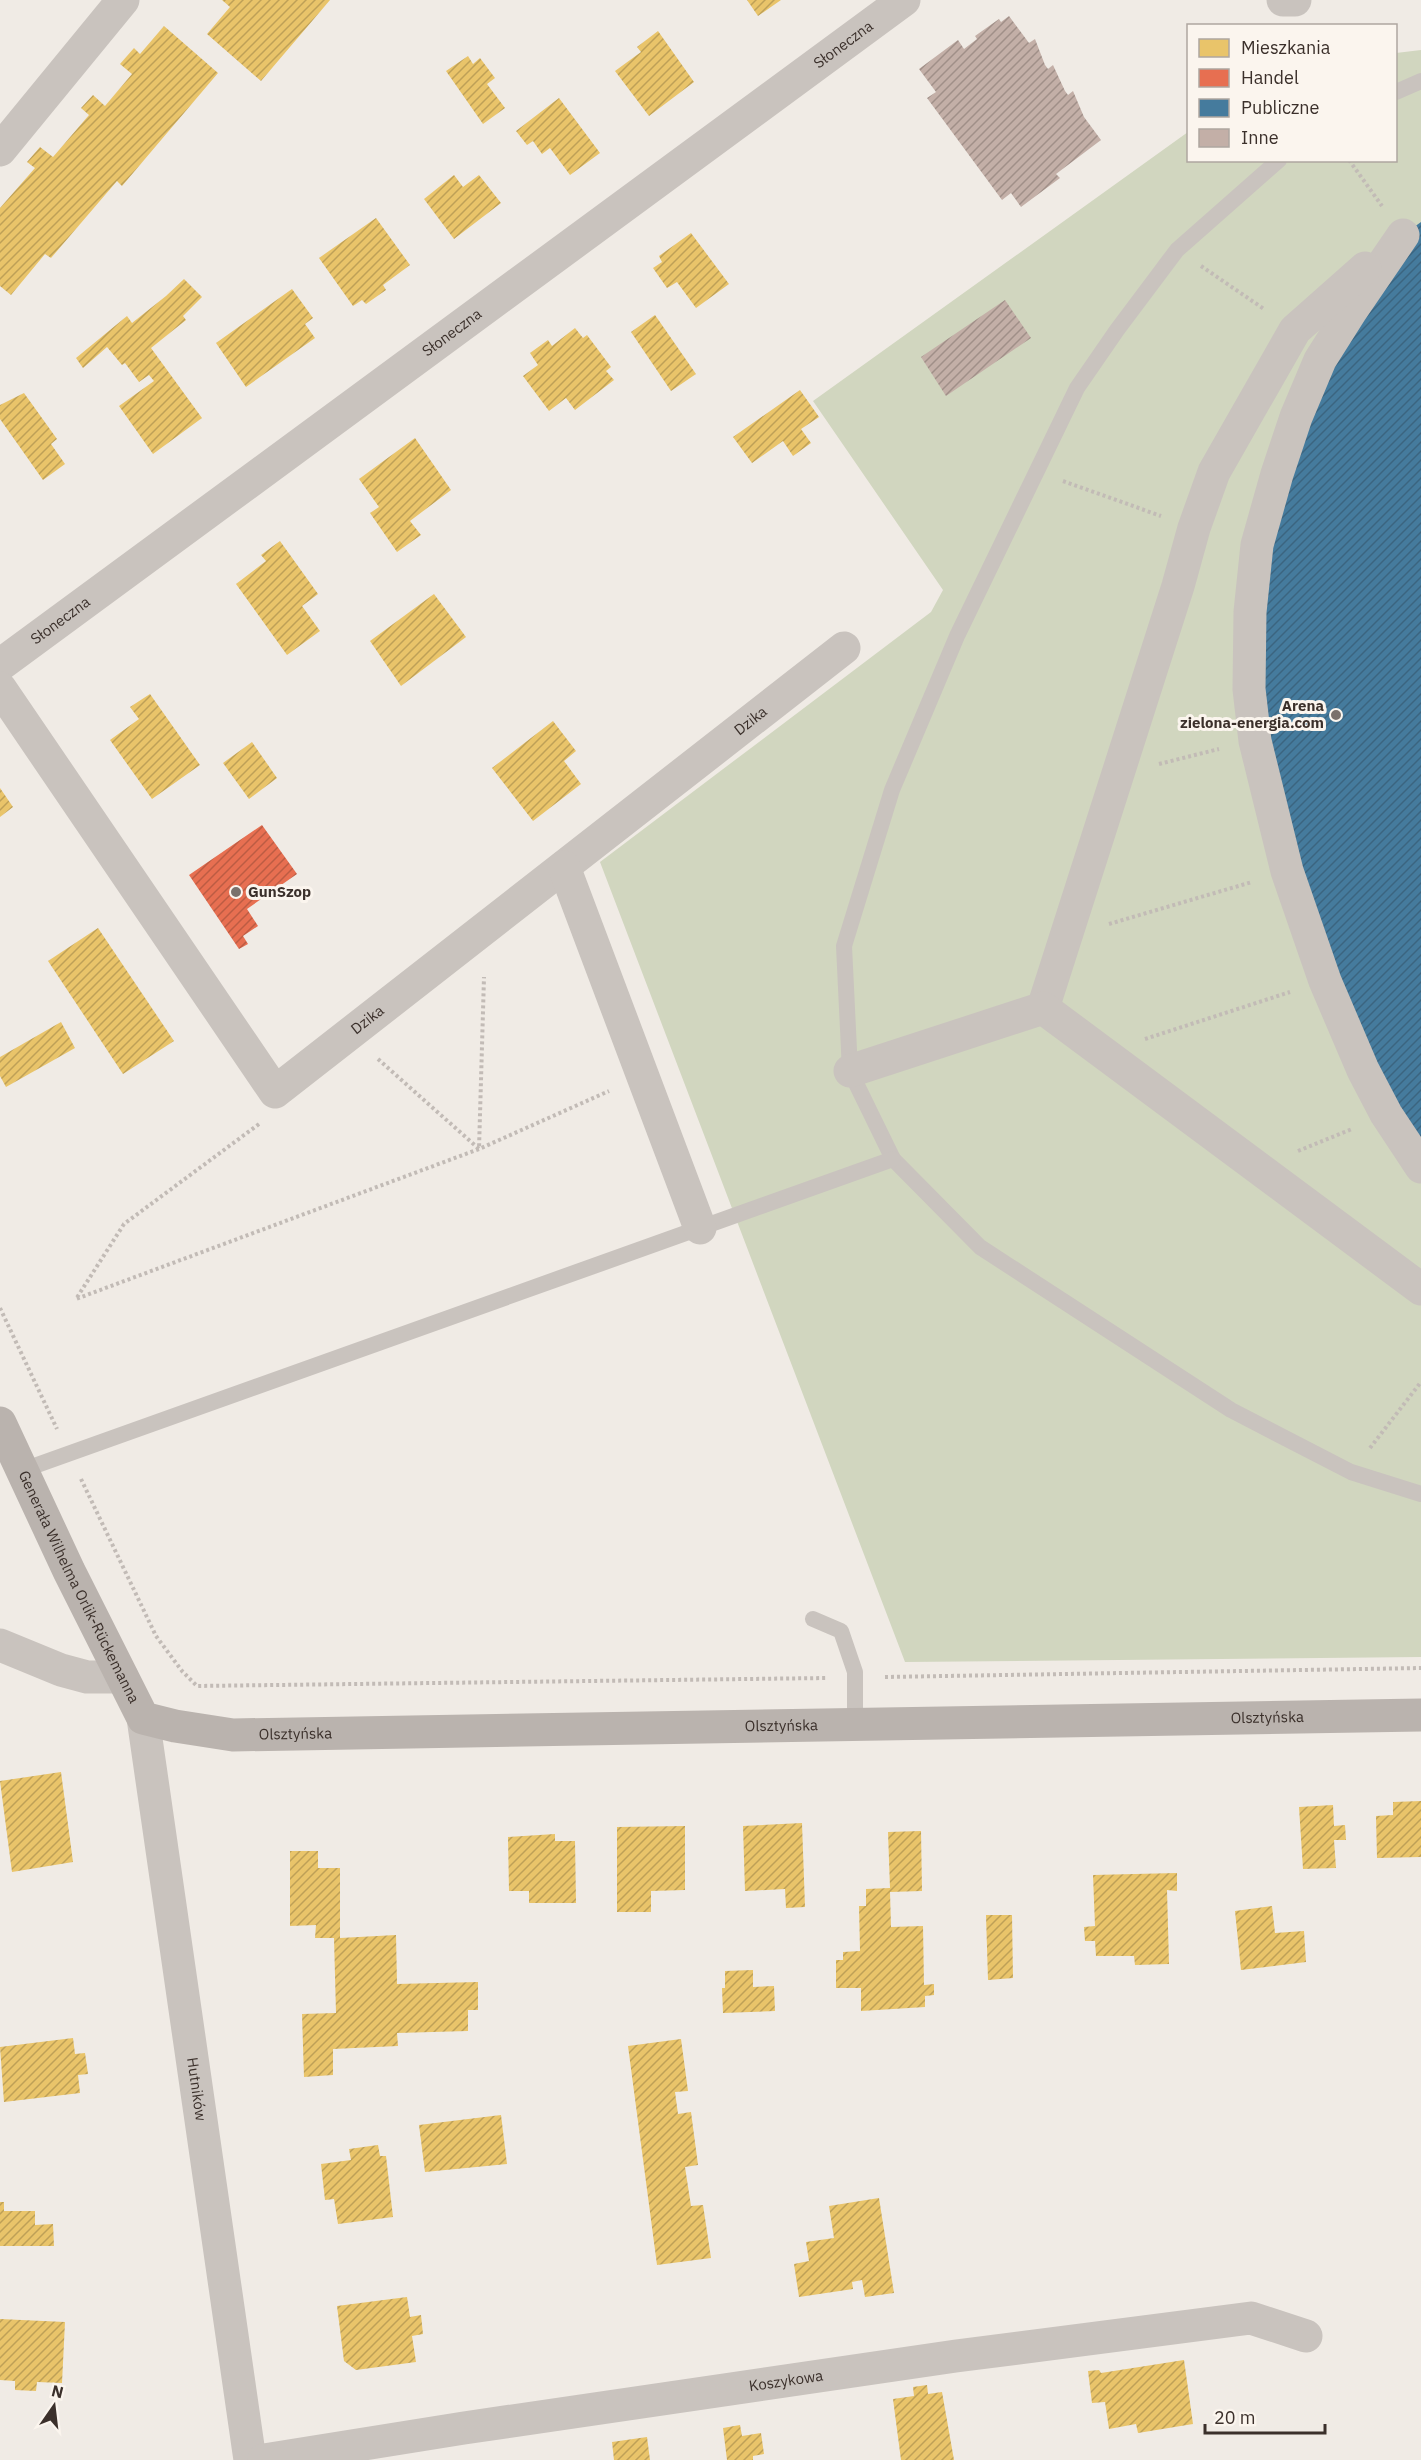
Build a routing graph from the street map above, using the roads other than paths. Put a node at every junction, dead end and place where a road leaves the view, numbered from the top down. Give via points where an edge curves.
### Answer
1 (123, 0) edge
2 (904, 0) edge
3 (1283, 0) edge
4 (1295, 0) edge
5 (1421, 81) edge
6 (1397, 91) edge
7 (0, 150) edge
8 (1277, 162) edge
9 (1412, 228) edge
10 (844, 648) dead end
11 (0, 666) edge
12 (0, 688) edge
13 (564, 867) junction
14 (1043, 1008) junction
15 (850, 1071) junction
16 (893, 1158) junction
17 (1421, 1167) edge
18 (700, 1227) junction
19 (1421, 1289) edge
20 (7, 1445) edge
21 (1421, 1494) edge
22 (813, 1619) dead end
23 (0, 1645) edge
24 (122, 1677) junction
25 (1421, 1715) edge
26 (143, 1718) junction
27 (855, 1724) junction
28 (1306, 2336) dead end
29 (250, 2460) edge
30 (264, 2460) edge

1 - 7 street
2 - 11 street, Słoneczna
3 - 4 street
5 - 6 lane
8 - 15 lane via 1177,250 1077,388 957,636 892,790 844,946
9 - 14 street via 1295,330 1214,472
9 - 17 street via 1320,360 1296,417 1257,545 1250,612 1249,689 1255,741 1287,871 1324,981 1363,1070
10 - 13 street, Dzika
12 - 13 street, Dzika via 275,1092
13 - 18 street
14 - 15 street
14 - 19 street
15 - 16 lane
16 - 18 lane
16 - 21 lane via 980,1247 1230,1410 1351,1472
18 - 20 lane via 69,1454
20 - 24 street, Generała Wilhelma Orlik-Rückemanna
22 - 27 lane via 841,1630 855,1678
23 - 24 street via 87,1677
24 - 26 street, Generała Wilhelma Orlik-Rückemanna
25 - 27 street, Olsztyńska
26 - 27 street, Olsztyńska via 233,1735
26 - 29 street, Hutników
28 - 30 street, Koszykowa via 1251,2318 944,2358

